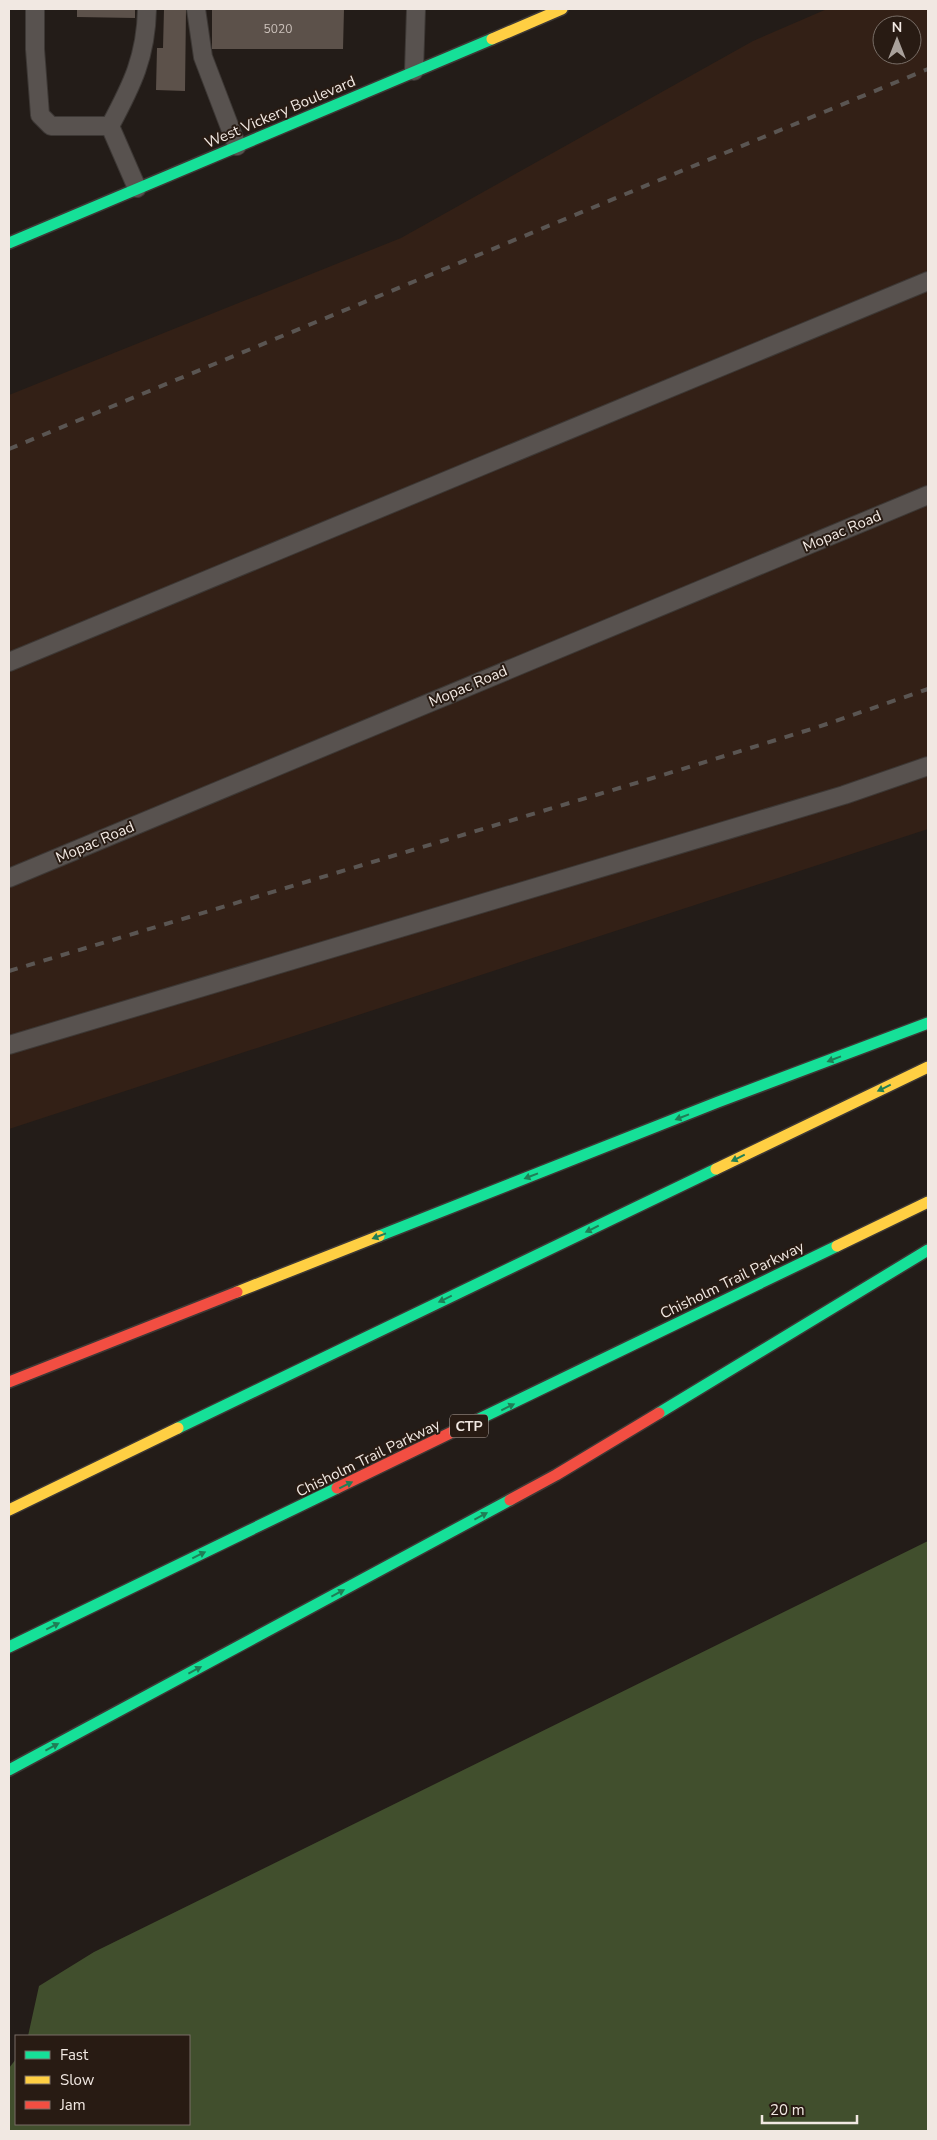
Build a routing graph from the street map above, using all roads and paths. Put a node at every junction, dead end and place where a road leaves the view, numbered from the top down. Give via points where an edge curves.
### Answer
1 (35, 9) edge
2 (148, 9) edge
3 (196, 9) edge
4 (416, 9) edge
5 (562, 9) edge
6 (522, 17) edge
7 (414, 71) junction
8 (110, 126) junction
9 (238, 146) junction
10 (137, 188) junction
11 (9, 243) edge
12 (928, 281) edge
13 (928, 495) edge
14 (9, 662) edge
15 (928, 766) edge
16 (9, 878) edge
17 (928, 1023) edge
18 (9, 1045) edge
19 (928, 1066) edge
20 (928, 1202) edge
21 (928, 1250) edge
22 (9, 1382) edge
23 (9, 1510) edge
24 (9, 1647) edge
25 (9, 1770) edge

1 - 8 lane via 34,49 40,115 51,126
2 - 8 lane via 147,34 133,82
3 - 9 lane via 203,56
4 - 7 lane
5 - 6 main road, West Vickery Boulevard
6 - 7 main road, West Vickery Boulevard
7 - 9 main road, West Vickery Boulevard
8 - 10 lane
9 - 10 main road, West Vickery Boulevard
10 - 11 main road, West Vickery Boulevard
12 - 14 lane
13 - 16 lane, Mopac Road
15 - 18 lane via 844,795
17 -> 22 main road
19 -> 23 main road
24 -> 20 main road, Chisholm Trail Parkway / CTP
25 -> 21 main road via 556,1475

